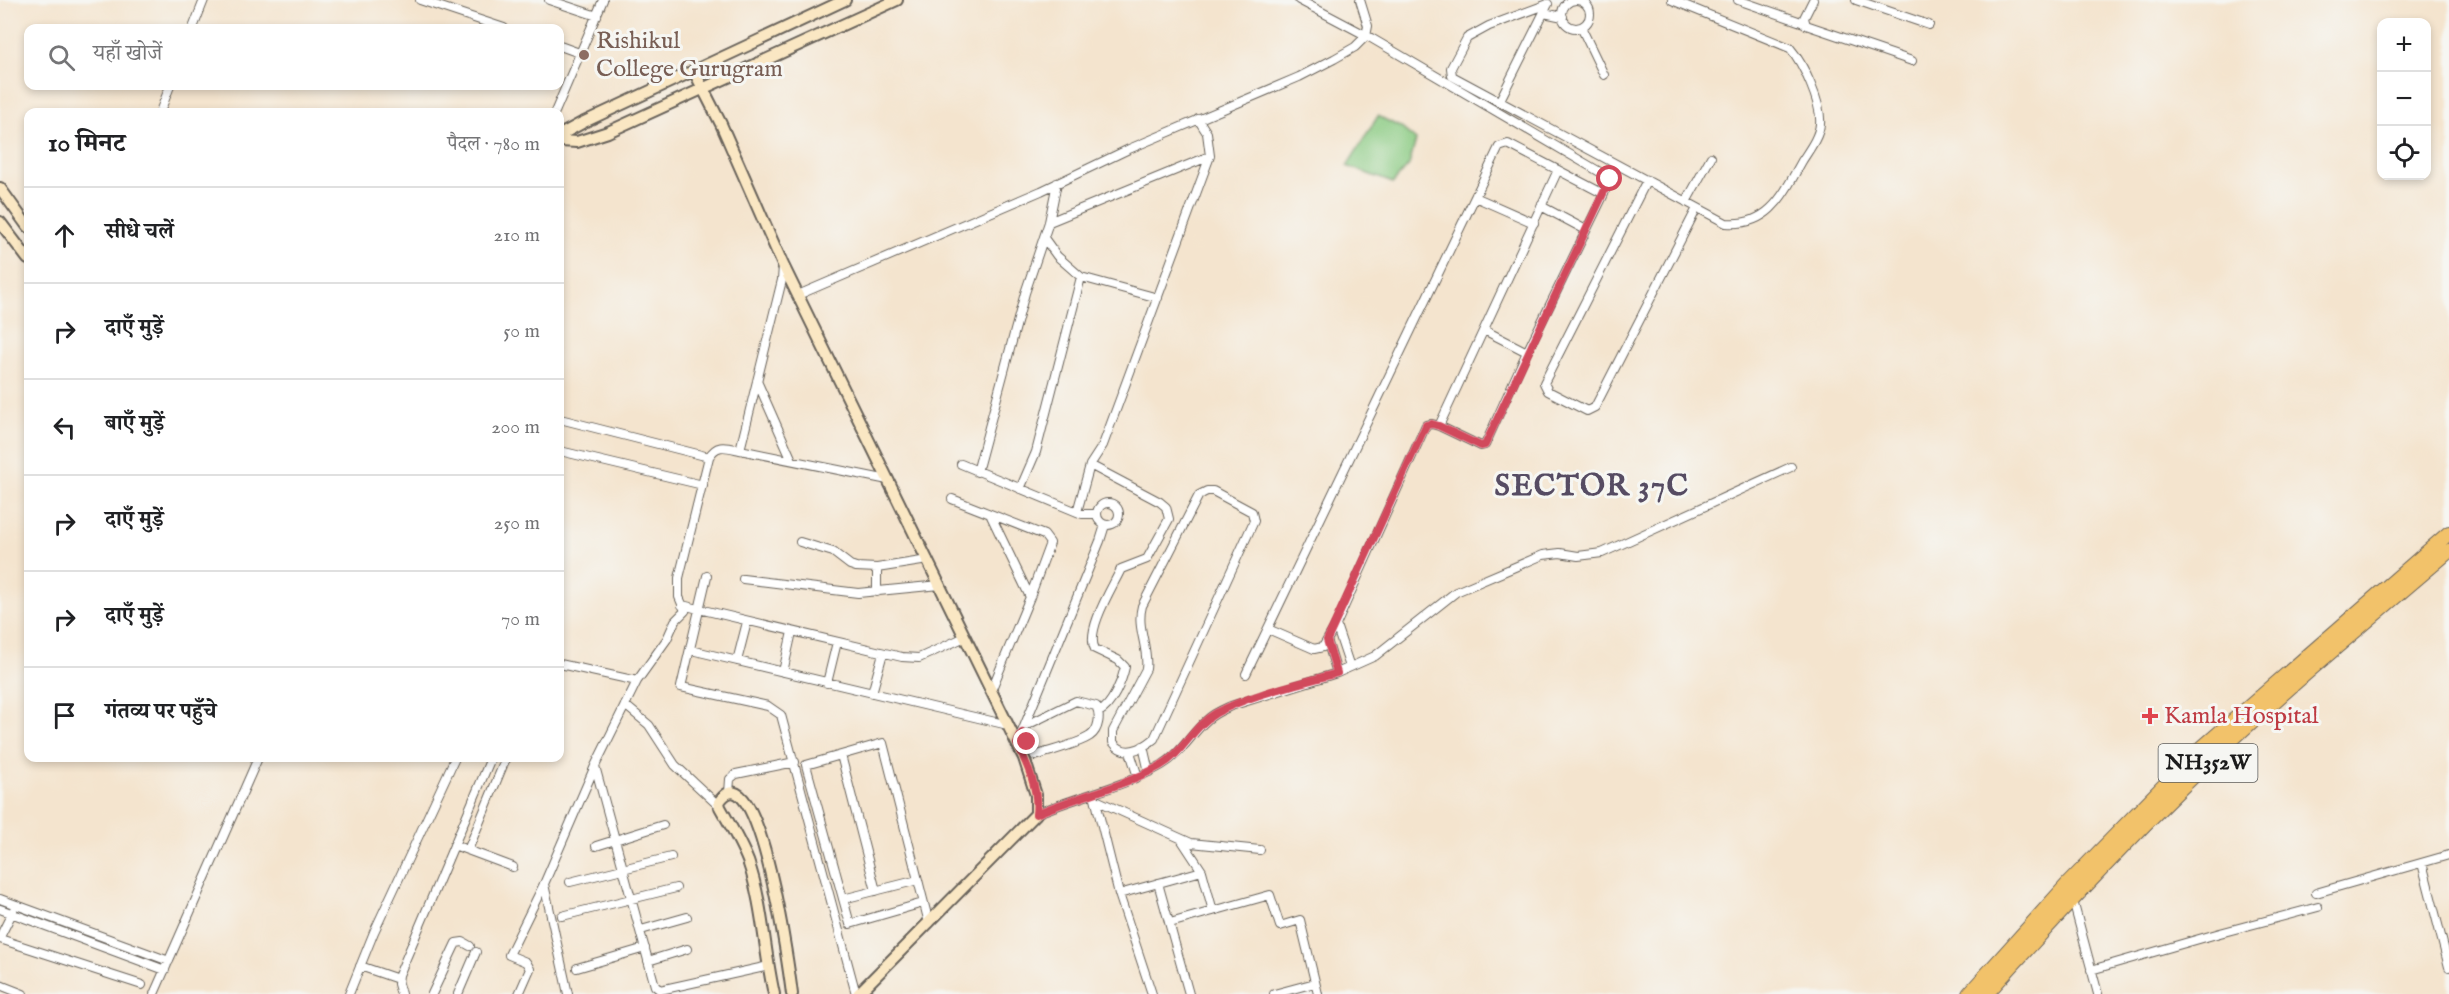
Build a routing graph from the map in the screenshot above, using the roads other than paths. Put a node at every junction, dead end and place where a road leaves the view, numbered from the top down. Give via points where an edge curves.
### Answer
1 (204, 0) edge
2 (420, 0) edge
3 (549, 0) edge
4 (603, 0) edge
5 (845, 0) edge
6 (897, 0) edge
7 (1299, 0) edge
8 (1360, 0) edge
9 (1672, 0) edge
10 (1740, 0) edge
11 (1813, 0) edge
12 (1856, 0) edge
13 (1581, 1) edge
14 (1549, 2) edge
15 (1544, 13) junction
16 (597, 16) junction
17 (1563, 17) junction
18 (1804, 23) junction
19 (195, 24) edge
20 (492, 24) edge
21 (1929, 25) dead end
22 (1581, 27) junction
23 (1366, 36) junction
24 (564, 47) edge
25 (582, 54) junction
26 (1912, 61) dead end
27 (694, 71) junction
28 (1604, 75) dead end
29 (703, 88) junction
30 (168, 90) edge
31 (1499, 102) junction
32 (162, 108) edge
33 (557, 108) edge
34 (1198, 119) junction
35 (564, 133) edge
36 (564, 141) edge
37 (1210, 156) junction
38 (1711, 157) dead end
39 (1558, 170) junction
40 (1647, 180) junction
41 (1057, 183) junction
42 (0, 188) edge
43 (1604, 194) junction
44 (1475, 196) junction
45 (1686, 202) junction
46 (1541, 206) junction
47 (1697, 208) junction
48 (24, 221) edge
49 (0, 222) edge
50 (1049, 222) junction
51 (1534, 223) junction
52 (1586, 230) junction
53 (1044, 238) junction
54 (24, 254) edge
55 (783, 265) junction
56 (1081, 277) junction
57 (798, 295) junction
58 (1158, 298) junction
59 (1484, 330) junction
60 (1527, 352) junction
61 (757, 381) junction
62 (564, 420) edge
63 (1439, 426) junction
64 (740, 450) junction
65 (564, 452) edge
66 (709, 457) junction
67 (792, 460) junction
68 (961, 464) dead end
69 (1090, 465) junction
70 (1791, 467) dead end
71 (977, 472) junction
72 (888, 480) junction
73 (703, 485) junction
74 (1020, 489) junction
75 (952, 499) dead end
76 (1077, 512) junction
77 (1097, 514) junction
78 (991, 516) junction
79 (1105, 525) junction
80 (2449, 533) edge
81 (800, 542) dead end
82 (2449, 551) edge
83 (928, 560) junction
84 (877, 567) junction
85 (706, 576) dead end
86 (743, 579) dead end
87 (940, 585) junction
88 (877, 592) junction
89 (1030, 597) junction
90 (682, 605) junction
91 (700, 611) junction
92 (747, 622) junction
93 (1336, 625) junction
94 (1268, 628) junction
95 (792, 632) junction
96 (965, 637) junction
97 (1327, 640) junction
98 (837, 642) junction
99 (691, 650) junction
100 (883, 653) junction
101 (737, 661) junction
102 (564, 665) edge
103 (1350, 667) junction
104 (783, 672) junction
105 (1337, 673) junction
106 (1246, 674) dead end
107 (637, 681) junction
108 (827, 683) junction
109 (991, 691) junction
110 (872, 693) junction
111 (625, 705) junction
112 (1099, 712) junction
113 (1008, 725) junction
114 (1021, 734) junction
115 (1143, 746) junction
116 (1130, 752) junction
117 (841, 755) junction
118 (256, 762) edge
119 (453, 762) edge
120 (489, 762) edge
121 (504, 762) edge
122 (795, 762) junction
123 (595, 766) junction
124 (1149, 772) junction
125 (1138, 777) junction
126 (729, 793) junction
127 (1095, 797) junction
128 (720, 807) junction
129 (1036, 814) junction
130 (663, 825) dead end
131 (1181, 839) junction
132 (616, 840) junction
133 (454, 845) junction
134 (596, 846) dead end
135 (468, 850) junction
136 (1260, 850) dead end
137 (2449, 855) edge
138 (671, 857) dead end
139 (2422, 863) junction
140 (513, 867) dead end
141 (624, 869) junction
142 (1202, 871) junction
143 (918, 880) junction
144 (570, 882) dead end
145 (1158, 883) junction
146 (544, 884) junction
147 (676, 888) dead end
148 (876, 891) junction
149 (2070, 891) junction
150 (2316, 893) dead end
151 (1119, 894) junction
152 (0, 899) edge
153 (633, 899) junction
154 (843, 899) junction
155 (923, 903) junction
156 (16, 905) junction
157 (2318, 907) dead end
158 (0, 909) edge
159 (1213, 911) junction
160 (11, 914) junction
161 (562, 916) dead end
162 (687, 917) dead end
163 (929, 923) junction
164 (1170, 923) junction
165 (641, 930) junction
166 (90, 934) junction
167 (0, 938) edge
168 (86, 942) junction
169 (123, 945) junction
170 (645, 948) junction
171 (687, 949) dead end
172 (119, 954) junction
173 (648, 961) junction
174 (169, 962) junction
175 (360, 966) junction
176 (769, 966) junction
177 (2449, 967) edge
178 (577, 968) dead end
179 (165, 970) junction
180 (2091, 970) junction
181 (398, 979) junction
182 (1315, 983) junction
183 (0, 985) edge
184 (142, 985) dead end
185 (400, 992) edge
186 (23, 994) edge
187 (154, 994) edge
188 (349, 994) edge
189 (409, 994) edge
190 (432, 994) edge
191 (458, 994) edge
192 (519, 994) edge
193 (568, 994) edge
194 (774, 994) edge
195 (792, 994) edge
196 (857, 994) edge
197 (1152, 994) edge
198 (1190, 994) edge
199 (1274, 994) edge
200 (1318, 994) edge
201 (1969, 994) edge
202 (1986, 994) edge
203 (2098, 994) edge

1 - 19 street
2 - 20 street
3 - 16 street
4 - 16 street
5 - 27 street
6 - 29 street
7 - 23 street
8 - 23 street via 1367,17
9 - 47 street via 1790,48 1816,99 1820,116 1818,134 1777,204 1768,211 1746,223 1726,224
10 - 18 street
11 - 18 street
12 - 21 street
13 - 17 street via 1566,5
13 - 22 street via 1589,17
14 - 15 street
14 - 31 street via 1476,32 1458,52 1452,76
15 - 17 street
15 - 31 street
16 - 25 street
17 - 22 street via 1569,26
18 - 26 street
22 - 28 street
23 - 34 street via 1355,47 1299,76
23 - 43 street via 1605,174 1610,179
24 - 25 street
25 - 33 street
27 - 29 street
27 - 35 street
29 - 36 street via 597,136
29 - 55 street
30 - 32 street
31 - 40 street
34 - 37 street via 1207,133
34 - 41 street
37 - 50 street
37 - 58 street
38 - 45 street
39 - 43 street
39 - 44 street via 1505,144 1499,147
39 - 46 street
40 - 45 street
40 - 47 street via 1544,383 1548,391 1587,411 1595,407
41 - 50 street
41 - 57 street
42 - 48 street
43 - 52 street
44 - 51 street
44 - 94 street
45 - 47 street
46 - 51 street
46 - 52 street
49 - 54 street
50 - 53 street
51 - 59 street
52 - 60 street
53 - 56 street via 1056,256
53 - 71 street via 1025,293
55 - 57 street
55 - 61 street
56 - 58 street
56 - 74 street via 1036,452
57 - 72 street
58 - 69 street via 1103,445
59 - 60 street
59 - 63 street
60 - 63 street via 1484,446
61 - 64 street
61 - 67 street
62 - 66 street
63 - 93 street via 1426,425
64 - 66 street via 715,448
64 - 67 street
65 - 73 street
66 - 73 street
67 - 72 street
68 - 71 street
69 - 76 street
69 - 112 street via 1160,502 1169,519 1147,559 1121,569 1095,625 1091,637 1095,649 1125,667 1106,709
70 - 103 street via 1602,553 1543,555 1456,592 1375,656
71 - 74 street
72 - 83 street
73 - 90 street via 679,578 678,597
74 - 76 street
75 - 78 street
76 - 77 street
77 - 79 street
77 - 79 street via 1104,504 1117,507 1117,520
78 - 89 street
78 - 89 street via 1048,538 1048,549
79 - 114 street
80 - 149 highway, NH352W via 2195,754
81 - 84 street via 833,552 850,565
82 - 149 highway, NH352W via 2333,651
83 - 84 street
83 - 87 street
84 - 88 street
85 - 91 street
86 - 88 street
87 - 88 street
87 - 96 street
89 - 109 street
90 - 91 street
90 - 107 street via 683,614
91 - 92 street
91 - 99 street
92 - 95 street
92 - 101 street
93 - 97 street
93 - 103 street
94 - 97 street via 1314,649 1323,647
94 - 106 street
95 - 98 street
95 - 104 street
96 - 100 street via 919,658
96 - 109 street
97 - 105 street
98 - 100 street
98 - 108 street
99 - 101 street
99 - 122 street via 680,683 683,690 775,708 782,715
100 - 110 street
101 - 104 street
102 - 107 street
103 - 105 street
104 - 108 street
105 - 124 street via 1215,714 1175,756
107 - 111 street
108 - 110 street
109 - 113 street
110 - 113 street
111 - 123 street
111 - 128 street via 649,725 675,765
112 - 114 street via 1095,706 1076,701
112 - 114 street via 1091,736 1035,756
113 - 114 street
114 - 129 street via 1036,795
115 - 116 street
115 - 116 street via 1158,731 1254,521 1252,513 1214,491 1199,495 1142,606 1140,624 1146,669 1113,731 1115,746
115 - 124 street
116 - 125 street
117 - 143 street via 883,742
117 - 148 street
117 - 154 street via 806,765
118 - 174 street
119 - 175 street
120 - 133 street
121 - 135 street
122 - 126 street via 736,774 730,779
122 - 196 street
123 - 132 street
123 - 146 street
124 - 125 street
125 - 127 street
126 - 128 street via 723,795
126 - 195 street via 744,800 765,852 776,891
127 - 129 street
127 - 131 street
127 - 151 street
128 - 176 street via 748,863
129 - 163 street
130 - 132 street
131 - 136 street via 1202,845
131 - 142 street
132 - 134 street
132 - 141 street
133 - 135 street
133 - 181 street
135 - 140 street
137 - 139 street
138 - 141 street
139 - 150 street
139 - 177 street
141 - 144 street
141 - 153 street
142 - 145 street
142 - 159 street
143 - 148 street
143 - 155 street
145 - 151 street
145 - 164 street
146 - 192 street via 509,955 526,962 531,969
146 - 193 street
147 - 153 street
148 - 154 street
149 - 180 street
149 - 201 highway, NH352W
149 - 202 highway, NH352W
151 - 197 street
152 - 156 street
153 - 161 street
153 - 165 street
154 - 155 street via 850,924
155 - 163 street
156 - 160 street
156 - 166 street
157 - 180 street
158 - 160 street
159 - 164 street
159 - 182 street via 1270,895 1280,926 1300,920
160 - 167 street
160 - 168 street
162 - 165 street
163 - 196 street
164 - 198 street
165 - 170 street
166 - 168 street
166 - 169 street
167 - 184 street
168 - 172 street
169 - 172 street
169 - 174 street
170 - 173 street
170 - 178 street
171 - 173 street
172 - 179 street
173 - 176 street via 655,986 660,990
174 - 179 street
175 - 181 street
175 - 188 street
176 - 194 street
179 - 187 street
180 - 203 street
181 - 185 street
182 - 199 street
182 - 200 street
183 - 186 street
185 - 189 street
190 - 191 street via 456,943 463,942 473,949

